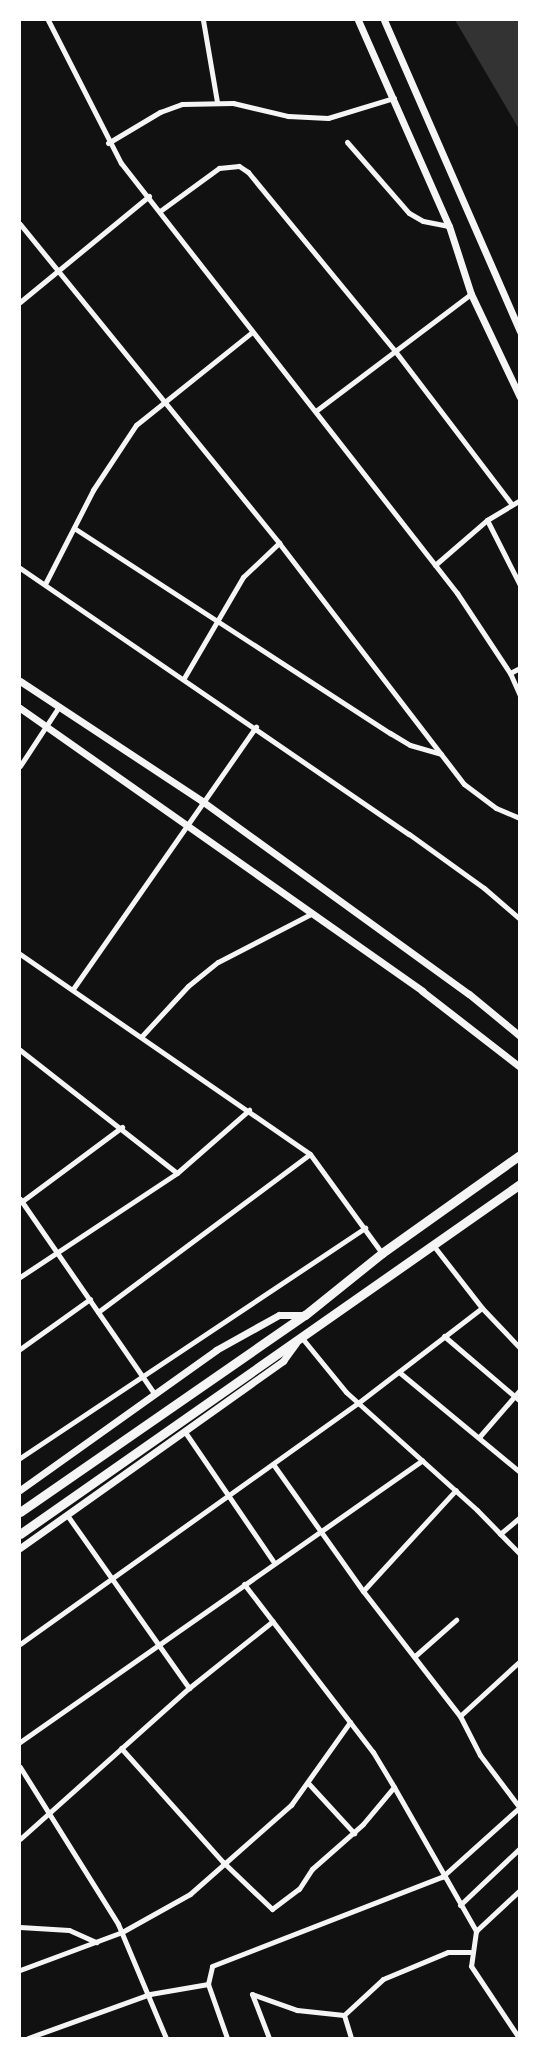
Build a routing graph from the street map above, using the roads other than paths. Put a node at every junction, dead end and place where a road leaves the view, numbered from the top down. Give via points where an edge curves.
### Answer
1 (48, 20) edge
2 (203, 20) edge
3 (358, 20) edge
4 (384, 20) edge
5 (394, 98) junction
6 (217, 102) junction
7 (108, 142) junction
8 (347, 142) dead end
9 (149, 196) junction
10 (160, 211) junction
11 (20, 224) edge
12 (449, 226) junction
13 (56, 272) junction
14 (471, 294) junction
15 (20, 302) edge
16 (252, 332) junction
17 (519, 332) edge
18 (395, 351) junction
19 (519, 398) edge
20 (165, 401) junction
21 (316, 410) junction
22 (519, 500) edge
23 (511, 503) junction
24 (487, 520) junction
25 (74, 528) junction
26 (279, 543) junction
27 (435, 565) junction
28 (20, 568) edge
29 (45, 584) junction
30 (519, 585) edge
31 (214, 622) junction
32 (519, 668) edge
33 (510, 674) junction
34 (184, 678) junction
35 (20, 681) edge
36 (519, 695) edge
37 (20, 708) edge
38 (58, 708) junction
39 (47, 726) junction
40 (256, 727) junction
41 (441, 754) junction
42 (20, 766) edge
43 (202, 801) junction
44 (519, 819) edge
45 (187, 823) junction
46 (310, 914) junction
47 (519, 919) edge
48 (20, 954) edge
49 (73, 988) junction
50 (519, 1036) edge
51 (141, 1037) junction
52 (20, 1050) edge
53 (519, 1067) edge
54 (249, 1110) junction
55 (122, 1127) junction
56 (309, 1154) junction
57 (519, 1155) edge
58 (177, 1173) junction
59 (519, 1186) edge
60 (20, 1201) edge
61 (365, 1228) junction
62 (433, 1245) junction
63 (382, 1253) junction
64 (58, 1254) junction
65 (20, 1278) edge
66 (90, 1299) junction
67 (482, 1308) junction
68 (98, 1312) junction
69 (305, 1315) junction
70 (444, 1336) junction
71 (300, 1339) junction
72 (519, 1348) edge
73 (20, 1349) edge
74 (399, 1372) junction
75 (140, 1376) junction
76 (519, 1390) edge
77 (154, 1393) junction
78 (514, 1395) junction
79 (519, 1401) edge
80 (358, 1403) junction
81 (185, 1432) junction
82 (480, 1436) junction
83 (20, 1458) edge
84 (422, 1460) junction
85 (273, 1464) junction
86 (519, 1472) edge
87 (20, 1490) edge
88 (456, 1490) junction
89 (226, 1497) junction
90 (20, 1512) edge
91 (67, 1515) junction
92 (519, 1517) edge
93 (319, 1530) junction
94 (20, 1534) edge
95 (500, 1534) junction
96 (20, 1548) edge
97 (519, 1554) edge
98 (273, 1561) junction
99 (112, 1579) junction
100 (244, 1584) junction
101 (363, 1591) junction
102 (456, 1620) dead end
103 (273, 1621) junction
104 (20, 1644) edge
105 (158, 1646) junction
106 (415, 1656) junction
107 (519, 1661) edge
108 (189, 1688) junction
109 (460, 1716) junction
110 (350, 1722) junction
111 (20, 1742) edge
112 (121, 1748) junction
113 (20, 1767) edge
114 (309, 1784) junction
115 (394, 1787) junction
116 (519, 1808) edge
117 (50, 1810) junction
118 (354, 1833) junction
119 (20, 1839) edge
120 (519, 1848) edge
121 (223, 1862) junction
122 (442, 1877) junction
123 (519, 1890) edge
124 (460, 1905) junction
125 (20, 1927) edge
126 (476, 1931) junction
127 (122, 1932) junction
128 (96, 1942) junction
129 (470, 1952) junction
130 (20, 1970) edge
131 (208, 1984) junction
132 (150, 1994) junction
133 (344, 2014) junction
134 (28, 2038) edge
135 (166, 2038) edge
136 (227, 2038) edge
137 (268, 2038) edge
138 (351, 2038) edge
139 (519, 2038) edge

1 - 7 street
2 - 6 street
3 - 5 street
4 - 17 street
5 - 6 street via 328,118 288,116
5 - 12 street
6 - 7 street via 182,104 160,112
7 - 9 street
8 - 12 street via 410,213 423,221
9 - 10 street
9 - 13 street
10 - 16 street
10 - 18 street via 219,168 239,166 248,172
11 - 13 street
12 - 14 street
13 - 15 street
13 - 20 street
14 - 18 street
14 - 19 street
16 - 20 street
16 - 21 street
18 - 21 street
18 - 23 street
20 - 25 street via 136,424 118,447
20 - 26 street
21 - 27 street
22 - 23 street
23 - 24 street
24 - 27 street
24 - 30 street
25 - 29 street
25 - 31 street
26 - 31 street via 243,577
26 - 41 street
27 - 33 street
28 - 29 street
29 - 34 street
31 - 34 street
31 - 41 street via 410,745
32 - 33 street
33 - 36 street
34 - 40 street
35 - 38 street
37 - 39 street
38 - 39 street
38 - 43 street
39 - 42 street
39 - 45 street
40 - 43 street
40 - 47 street via 484,888
41 - 44 street via 477,795
43 - 45 street
43 - 50 street via 469,994
45 - 46 street
45 - 49 street
46 - 51 street via 218,962 188,986
46 - 53 street via 422,991
48 - 49 street
49 - 51 street
51 - 54 street
52 - 55 street
54 - 56 street
54 - 58 street
55 - 58 street
55 - 60 street
56 - 61 street
56 - 68 street
57 - 63 main road
58 - 64 street
59 - 62 main road
60 - 64 street
61 - 63 street
61 - 75 street
62 - 67 street
62 - 71 main road
63 - 69 main road
64 - 65 street
64 - 66 street
66 - 68 street
66 - 73 street
67 - 70 street
67 - 72 street
68 - 75 street
69 - 77 street via 279,1315 216,1350
69 - 90 main road
70 - 74 street
70 - 78 street
71 - 80 street
71 - 81 street via 283,1361
71 - 94 main road
74 - 80 street
74 - 82 street
75 - 77 street
75 - 83 street
76 - 78 street
77 - 87 street
78 - 79 street
78 - 82 street
80 - 84 street
80 - 85 street
81 - 89 street
81 - 91 street
82 - 86 street
84 - 88 street
84 - 93 street
85 - 89 street
85 - 93 street
88 - 95 street
88 - 101 street
89 - 98 street
89 - 99 street
91 - 96 street
91 - 99 street
92 - 95 street
93 - 98 street
93 - 101 street
95 - 97 street
98 - 100 street
99 - 104 street
99 - 105 street
100 - 103 street
100 - 105 street
101 - 106 street
102 - 106 street
103 - 108 street
103 - 110 street
105 - 108 street
105 - 111 street
106 - 109 street
107 - 109 street
108 - 112 street
109 - 116 street via 480,1755
110 - 114 street
110 - 115 street
112 - 117 street
112 - 121 street
113 - 117 street
114 - 118 street
114 - 121 street via 291,1805
115 - 118 street
115 - 122 street
116 - 122 street
117 - 119 street
117 - 127 street
118 - 121 street via 321,1859 299,1889 278,1908 266,1906
120 - 124 street
121 - 127 street via 190,1894
122 - 124 street
122 - 131 street via 219,1962 212,1966
123 - 126 street
124 - 126 street
125 - 128 street via 69,1930
126 - 129 street via 476,1944
127 - 128 street
127 - 132 street
128 - 130 street
129 - 133 street via 448,1952 382,1979
129 - 139 street via 471,1966
131 - 132 street
131 - 136 street
132 - 134 street
132 - 135 street
133 - 137 street via 297,2010 252,1994
133 - 138 street

